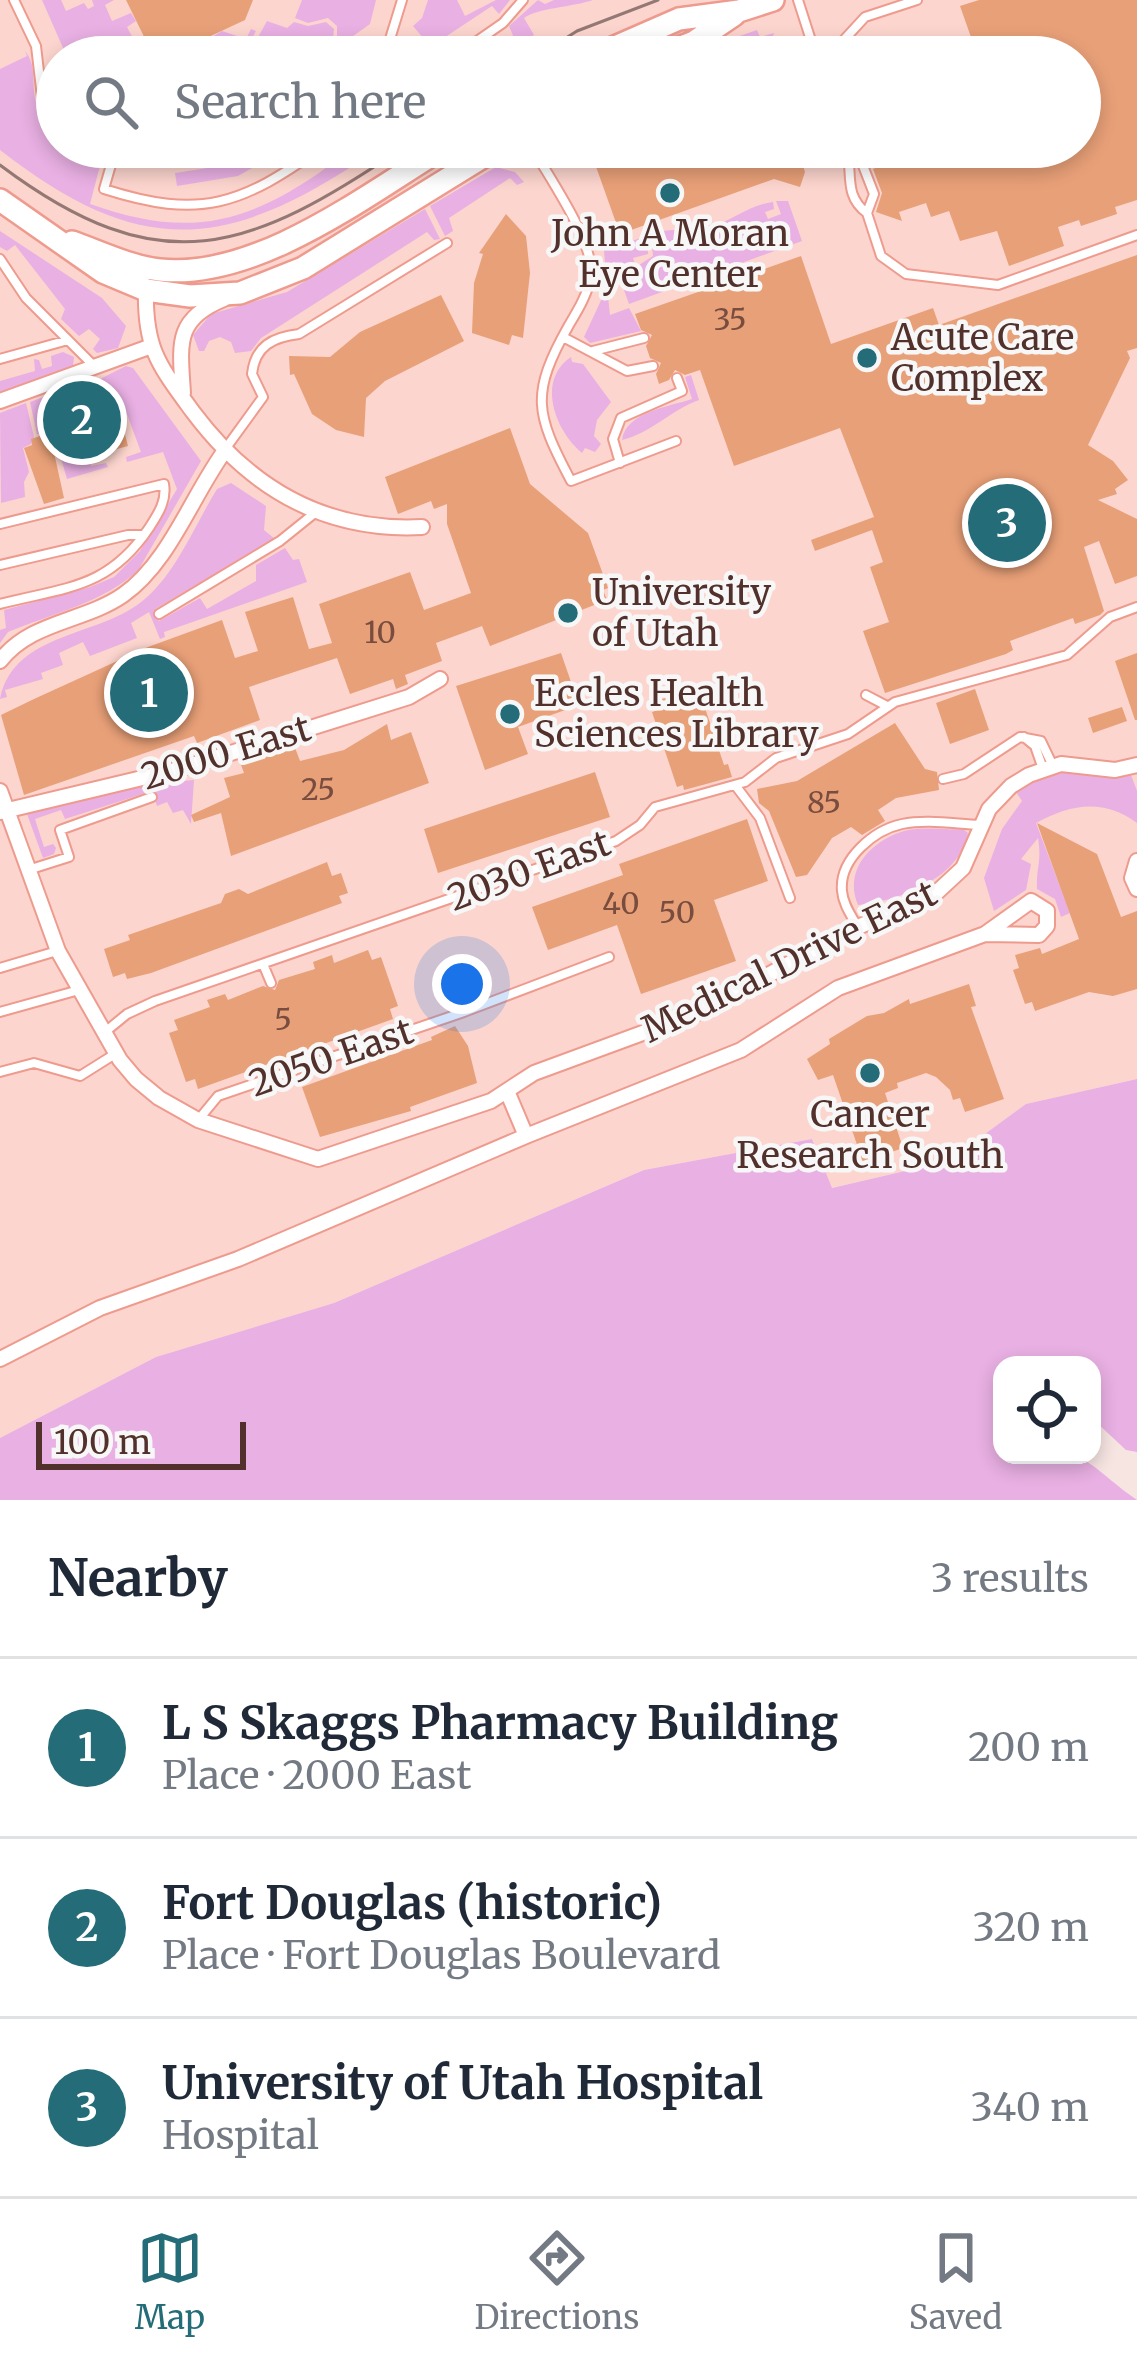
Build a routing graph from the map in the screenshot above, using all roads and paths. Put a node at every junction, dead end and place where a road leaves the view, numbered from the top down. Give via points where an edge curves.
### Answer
1 (14, 0) edge
2 (402, 0) edge
3 (523, 0) edge
4 (773, 0) edge
5 (798, 0) edge
6 (917, 0) edge
7 (739, 11) junction
8 (392, 36) edge
9 (484, 36) edge
10 (640, 36) edge
11 (703, 36) edge
12 (808, 36) edge
13 (848, 36) edge
14 (36, 46) edge
15 (110, 168) edge
16 (289, 168) edge
17 (409, 168) edge
18 (465, 168) edge
19 (543, 168) edge
20 (846, 168) edge
21 (864, 168) edge
22 (0, 200) edge
23 (867, 213) junction
24 (1137, 235) edge
25 (447, 243) dead end
26 (0, 259) edge
27 (147, 279) junction
28 (240, 293) junction
29 (562, 337) junction
30 (644, 338) dead end
31 (68, 340) junction
32 (149, 347) junction
33 (591, 352) junction
34 (0, 359) edge
35 (653, 366) dead end
36 (95, 367) junction
37 (677, 378) dead end
38 (183, 398) junction
39 (0, 401) edge
40 (676, 441) dead end
41 (226, 449) junction
42 (620, 463) junction
43 (316, 512) junction
44 (0, 524) edge
45 (424, 533) dead end
46 (145, 535) junction
47 (0, 565) edge
48 (0, 604) edge
49 (1137, 608) edge
50 (159, 614) dead end
51 (0, 662) edge
52 (440, 679) dead end
53 (866, 695) dead end
54 (887, 706) junction
55 (1137, 764) edge
56 (1048, 767) junction
57 (943, 779) dead end
58 (735, 785) junction
59 (0, 791) edge
60 (152, 796) dead end
61 (3, 811) edge
62 (980, 825) junction
63 (1137, 861) edge
64 (28, 870) junction
65 (1137, 889) edge
66 (790, 898) dead end
67 (858, 927) junction
68 (985, 934) dead end
69 (58, 951) junction
70 (609, 957) dead end
71 (263, 964) junction
72 (0, 968) edge
73 (271, 983) dead end
74 (80, 989) junction
75 (0, 1012) edge
76 (104, 1033) junction
77 (116, 1053) junction
78 (0, 1072) edge
79 (507, 1091) junction
80 (198, 1120) junction
81 (526, 1136) junction
82 (0, 1359) edge

1 - 14 lane
2 - 8 lane
3 - 9 lane
4 - 7 main road
5 - 12 lane
6 - 13 lane via 865,17
7 - 10 main road via 679,19
7 - 11 main road
15 - 16 lane via 104,189 175,206 248,194
17 - 27 main road via 278,245
18 - 28 main road via 304,268
19 - 29 lane via 591,274
20 - 23 lane
21 - 23 lane via 874,194
22 - 27 main road
23 - 24 lane via 881,256 906,274 998,285
25 - 41 lane via 263,347 252,374 263,397
26 - 31 lane
27 - 28 main road via 190,296
27 - 32 street
28 - 38 street via 201,308 184,330
29 - 33 lane
29 - 42 lane via 540,402 550,442 571,481
30 - 33 lane
31 - 34 lane
31 - 36 lane
32 - 36 street
32 - 38 street
33 - 35 lane via 627,371
36 - 39 street
37 - 42 lane via 682,391 621,418 613,439
38 - 41 street
40 - 42 lane
41 - 43 street via 259,482
41 - 51 street via 143,579 118,598 29,634
43 - 45 street
43 - 50 lane
44 - 46 lane via 164,484 164,502
46 - 47 lane
46 - 48 lane via 101,577
49 - 54 lane, 2030 East via 1110,617 1067,655
52 - 61 street, 2000 East via 409,698 202,763
53 - 54 lane
54 - 58 lane, 2030 East via 848,734 776,758
55 - 56 street
56 - 57 lane via 1041,741 1023,736
56 - 62 street, Medical Drive East via 1003,793
58 - 66 lane via 766,829
58 - 71 lane, 2030 East via 656,807 616,841
59 - 61 street, Medical Drive East
60 - 64 lane via 60,830 69,857
61 - 64 street, Medical Drive East
62 - 67 street, Medical Drive East via 950,884
62 - 67 lane via 907,823 871,838 842,883
63 - 65 street
64 - 69 street, Medical Drive East
67 - 79 street, Medical Drive East via 697,1012 534,1072
68 - 81 street via 838,988 741,1051
69 - 72 lane
69 - 74 street, Medical Drive East
70 - 80 lane, 2050 East via 218,1096
71 - 73 lane
71 - 76 lane, 2030 East via 155,1001
74 - 75 lane
74 - 76 street, Medical Drive East
76 - 77 street, Medical Drive East
77 - 78 lane via 80,1076 34,1064
77 - 80 street, Medical Drive East via 159,1098
79 - 80 street, Medical Drive East via 318,1159
79 - 81 street
81 - 82 street via 238,1259 100,1308

